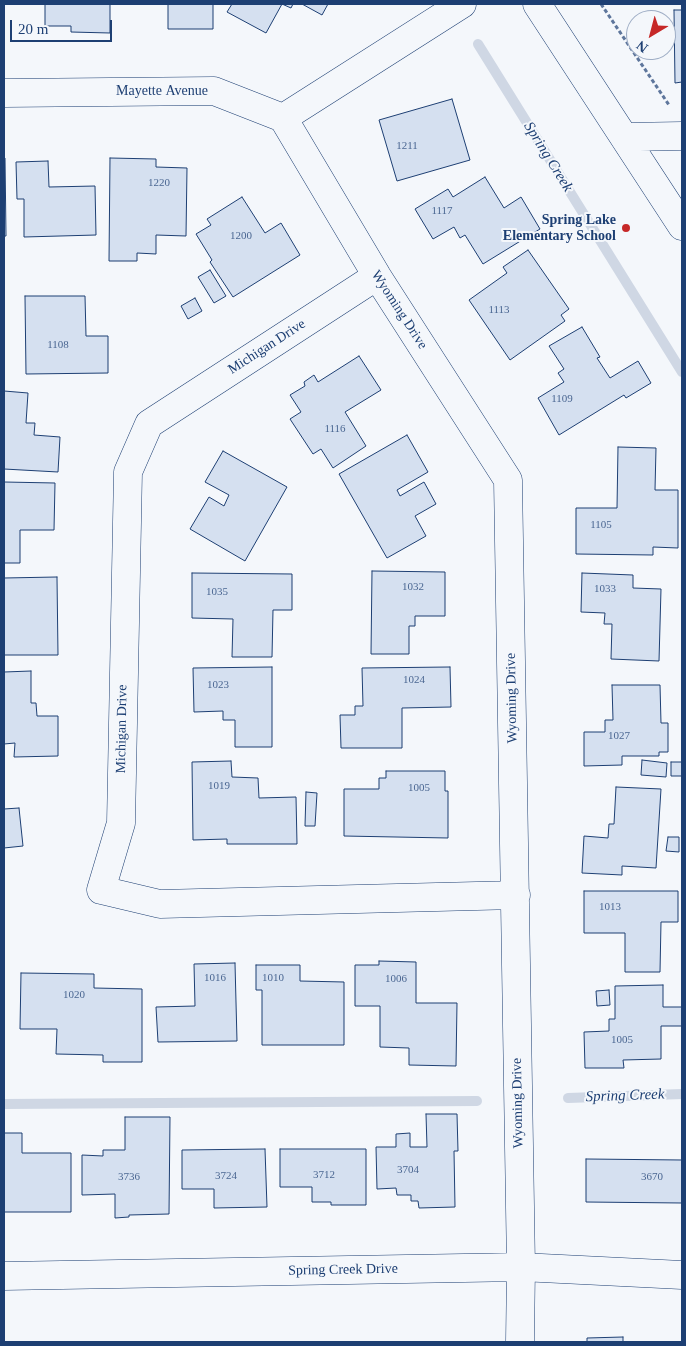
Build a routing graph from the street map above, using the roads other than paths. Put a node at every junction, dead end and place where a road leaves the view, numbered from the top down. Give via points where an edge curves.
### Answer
1 (462, 4) edge
2 (537, 4) edge
3 (4, 93) edge
4 (283, 118) junction
5 (682, 136) edge
6 (625, 137) junction
7 (682, 226) edge
8 (377, 276) junction
9 (516, 895) junction
10 (521, 1267) junction
11 (682, 1275) edge
12 (4, 1276) edge
13 (520, 1342) edge

1 - 4 street
2 - 6 street
3 - 4 street, Mayette Avenue via 214,91
4 - 8 street, Wyoming Drive
5 - 6 street
6 - 7 street
8 - 9 street, Wyoming Drive via 508,480
8 - 9 street, Michigan Drive via 149,424 138,448 128,472 120,823 101,890 160,904
9 - 10 street, Wyoming Drive
10 - 11 street, Spring Creek Drive
10 - 12 street, Spring Creek Drive
10 - 13 street, Wyoming Drive

